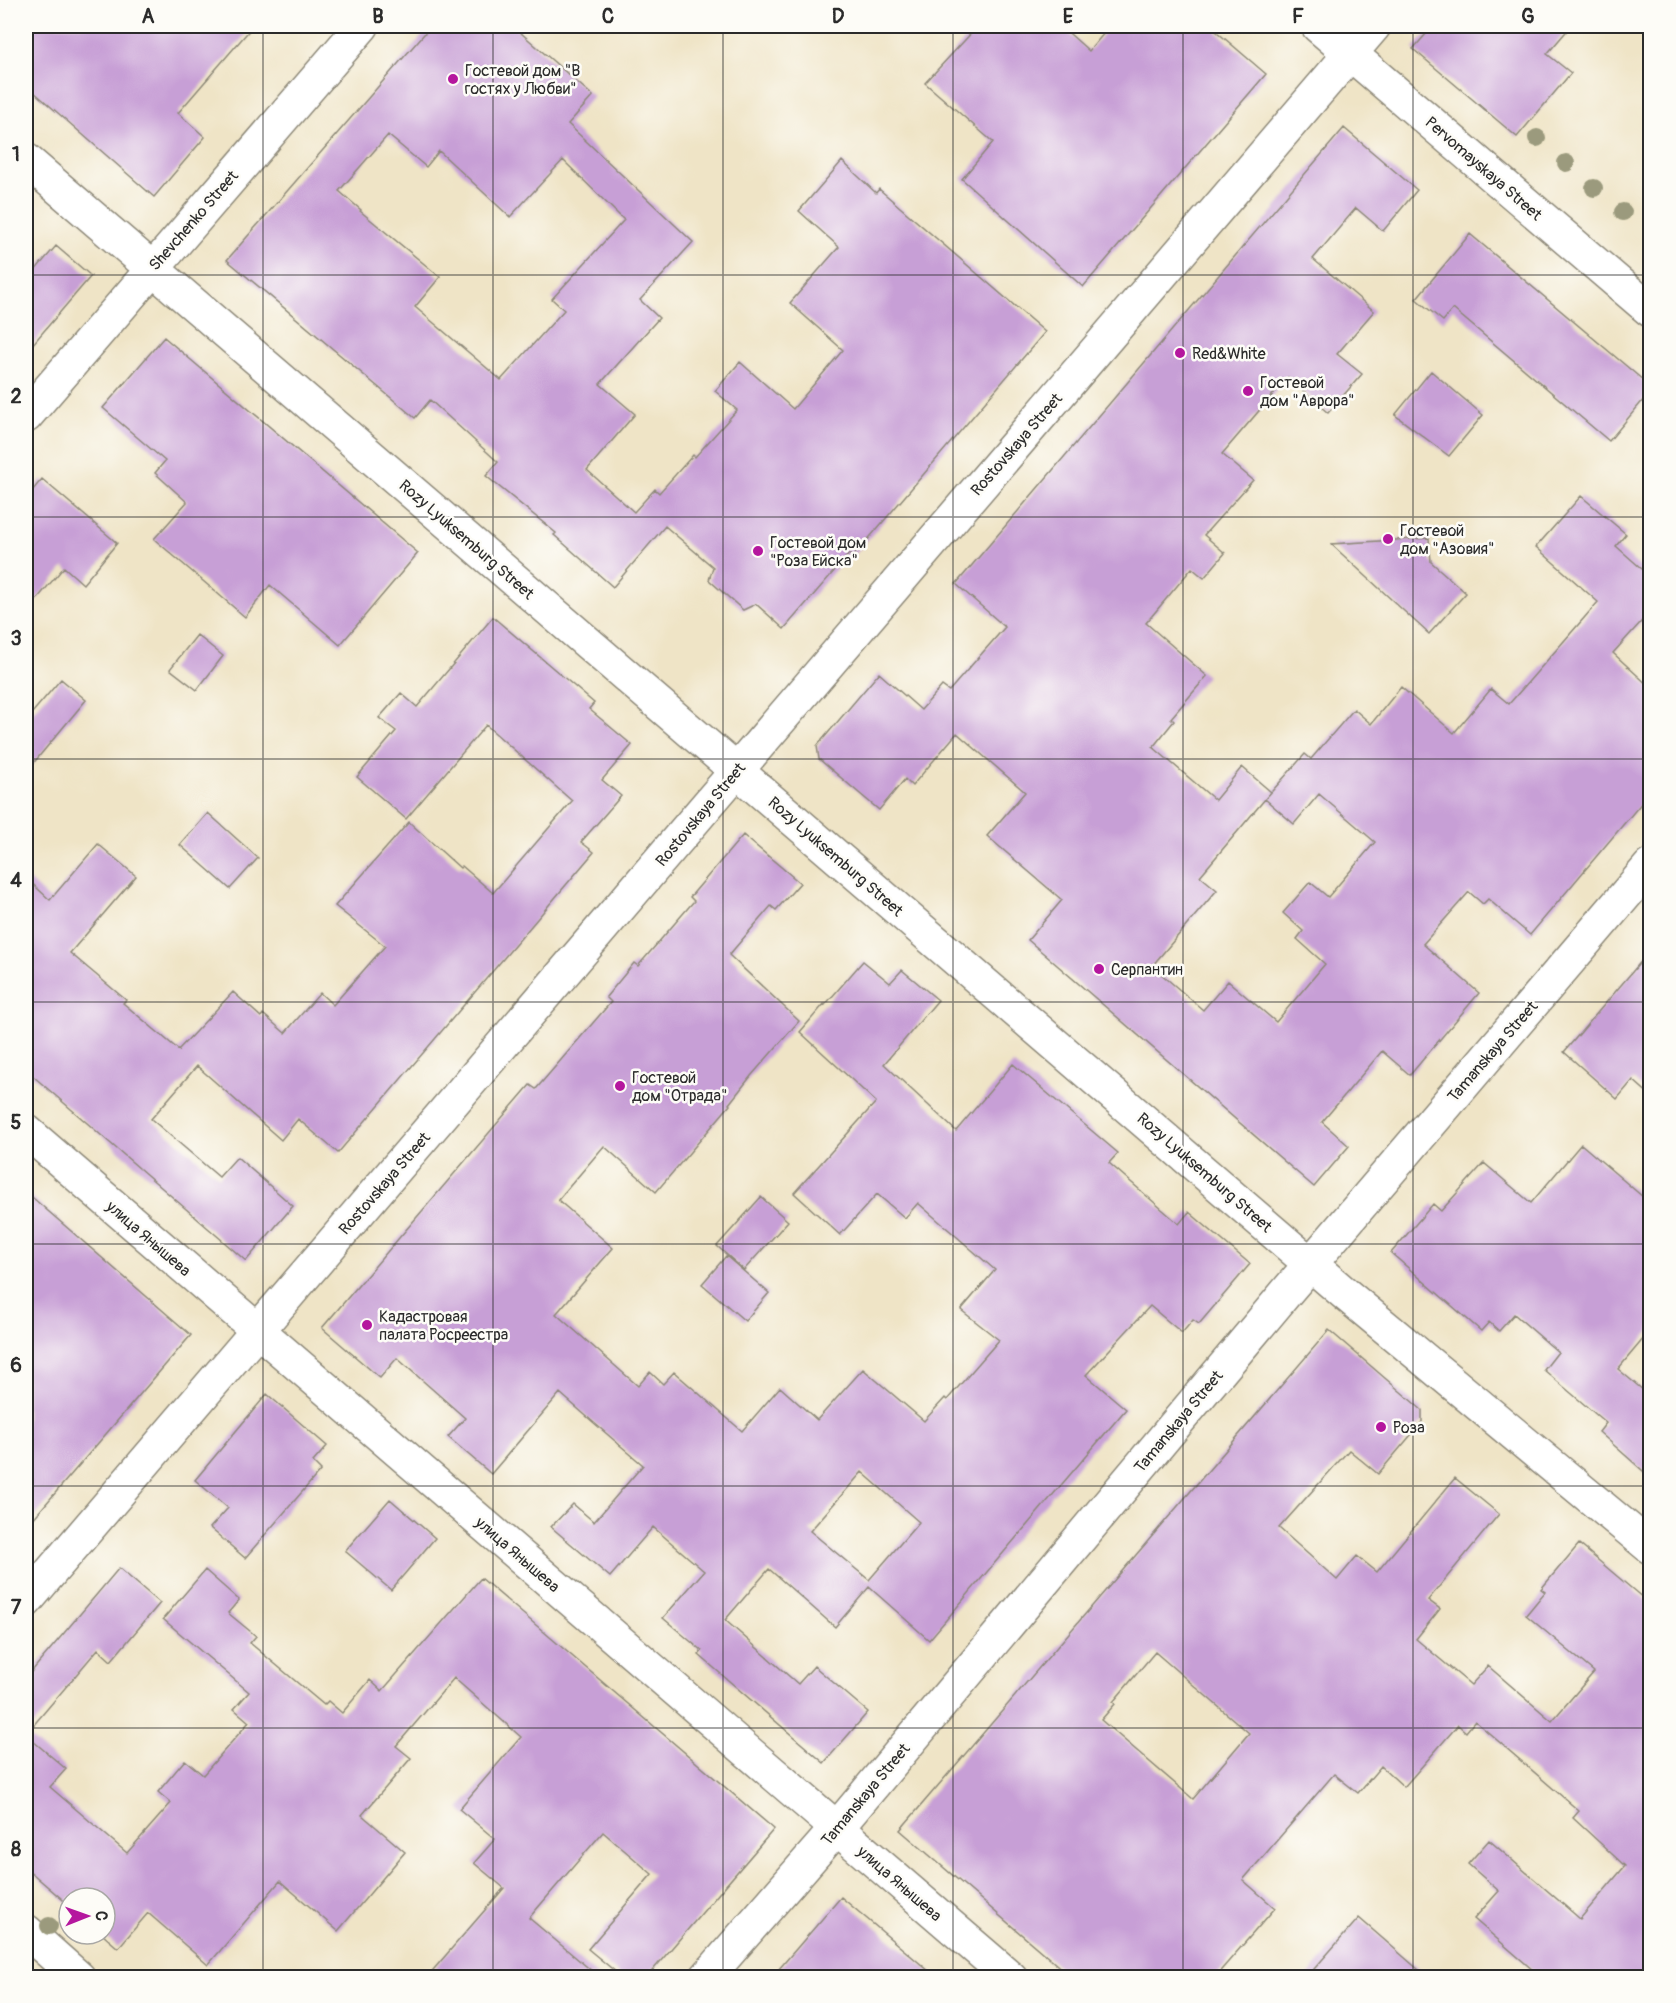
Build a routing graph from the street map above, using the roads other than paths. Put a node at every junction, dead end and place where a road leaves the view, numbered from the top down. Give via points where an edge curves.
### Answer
1 (362, 26) edge
2 (1318, 26) edge
3 (1374, 26) edge
4 (1351, 54) junction
5 (26, 160) edge
6 (152, 268) junction
7 (1650, 310) edge
8 (26, 416) edge
9 (737, 771) junction
10 (1650, 866) edge
11 (26, 1131) edge
12 (1311, 1263) junction
13 (257, 1330) junction
14 (1650, 1546) edge
15 (26, 1601) edge
16 (837, 1828) junction
17 (26, 1931) edge
18 (79, 1977) edge
19 (706, 1977) edge
20 (1011, 1977) edge

1 - 6 street, Shevchenko Street
2 - 4 street, Pervomayskaya Street
3 - 4 street, Rostovskaya Street
4 - 7 street, Pervomayskaya Street
4 - 9 street, Rostovskaya Street
5 - 6 street, Rozy Lyuksemburg Street
6 - 8 street, Shevchenko Street
6 - 9 street, Rozy Lyuksemburg Street
9 - 12 street, Rozy Lyuksemburg Street
9 - 13 street, Rostovskaya Street
10 - 12 street, Tamanskaya Street
11 - 13 street, улица Янышева
12 - 14 street, Rozy Lyuksemburg Street
12 - 16 street, Tamanskaya Street
13 - 15 street, Rostovskaya Street
13 - 16 street, улица Янышева
16 - 19 street, Tamanskaya Street
16 - 20 street, улица Янышева
17 - 18 street

